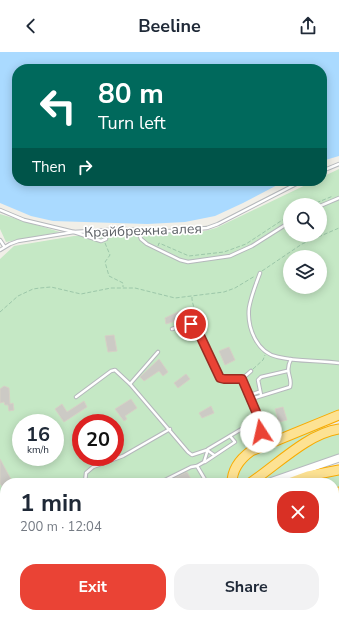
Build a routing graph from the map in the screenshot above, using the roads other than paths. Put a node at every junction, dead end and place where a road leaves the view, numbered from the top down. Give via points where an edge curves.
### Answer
1 (339, 164) edge
2 (327, 169) edge
3 (292, 186) edge
4 (339, 198) edge
5 (327, 203) edge
6 (0, 210) edge
7 (283, 226) edge
8 (107, 230) junction
9 (138, 230) junction
10 (74, 232) junction
11 (0, 240) edge
12 (4, 246) junction
13 (0, 250) edge
14 (260, 273) road end
15 (172, 329) dead end
16 (158, 352) dead end
17 (291, 359) junction
18 (339, 363) edge
19 (251, 371) road end
20 (287, 371) junction
21 (242, 379) junction
22 (130, 384) junction
23 (260, 393) junction
24 (76, 397) dead end
25 (250, 397) junction
26 (339, 415) edge
27 (320, 422) junction
28 (339, 425) edge
29 (170, 429) junction
30 (339, 429) edge
31 (261, 432) junction
32 (230, 436) junction
33 (283, 437) junction
34 (208, 450) junction
35 (251, 451) junction
36 (214, 455) junction
37 (339, 458) edge
38 (204, 462) junction
39 (197, 466) junction
40 (339, 466) edge
41 (339, 470) edge
42 (308, 476) junction
43 (85, 478) edge
44 (169, 478) edge
45 (204, 478) edge
46 (233, 478) edge
47 (257, 478) edge
48 (281, 478) edge
49 (303, 478) edge

1 - 2 lane
3 - 9 lane, Крайбрежна алея via 207,228 158,232
4 - 5 lane
6 - 10 lane via 24,220
7 - 9 lane via 230,256 185,262 144,241
8 - 9 lane, Крайбрежна алея
8 - 10 lane, Крайбрежна алея
8 - 10 lane via 107,237 104,240
10 - 12 lane, Крайбрежна алея via 18,241
11 - 12 lane
12 - 13 lane, Крайбрежна алея
14 - 17 lane via 249,309 254,336 266,353
15 - 21 lane via 188,324 194,325 220,378
16 - 22 lane
17 - 18 lane
17 - 20 lane
19 - 21 lane
20 - 23 lane via 261,377 257,384
20 - 23 lane via 290,387
21 - 25 lane
22 - 24 lane via 113,370
22 - 29 lane
23 - 25 lane
25 - 31 lane via 260,421
26 - 27 highway
27 - 28 highway
27 - 33 highway
29 - 34 lane via 190,454
29 - 43 lane via 123,456 93,467 86,472
30 - 47 highway via 307,441
31 - 32 lane via 254,425
31 - 33 lane via 273,438
31 - 35 lane via 260,440
32 - 34 lane
32 - 36 lane via 235,442
33 - 35 highway
34 - 36 lane
34 - 38 lane
35 - 46 highway via 236,466
36 - 38 lane
37 - 48 main road
38 - 39 lane
39 - 44 lane
39 - 45 lane
40 - 42 main road
41 - 42 highway
42 - 49 highway

